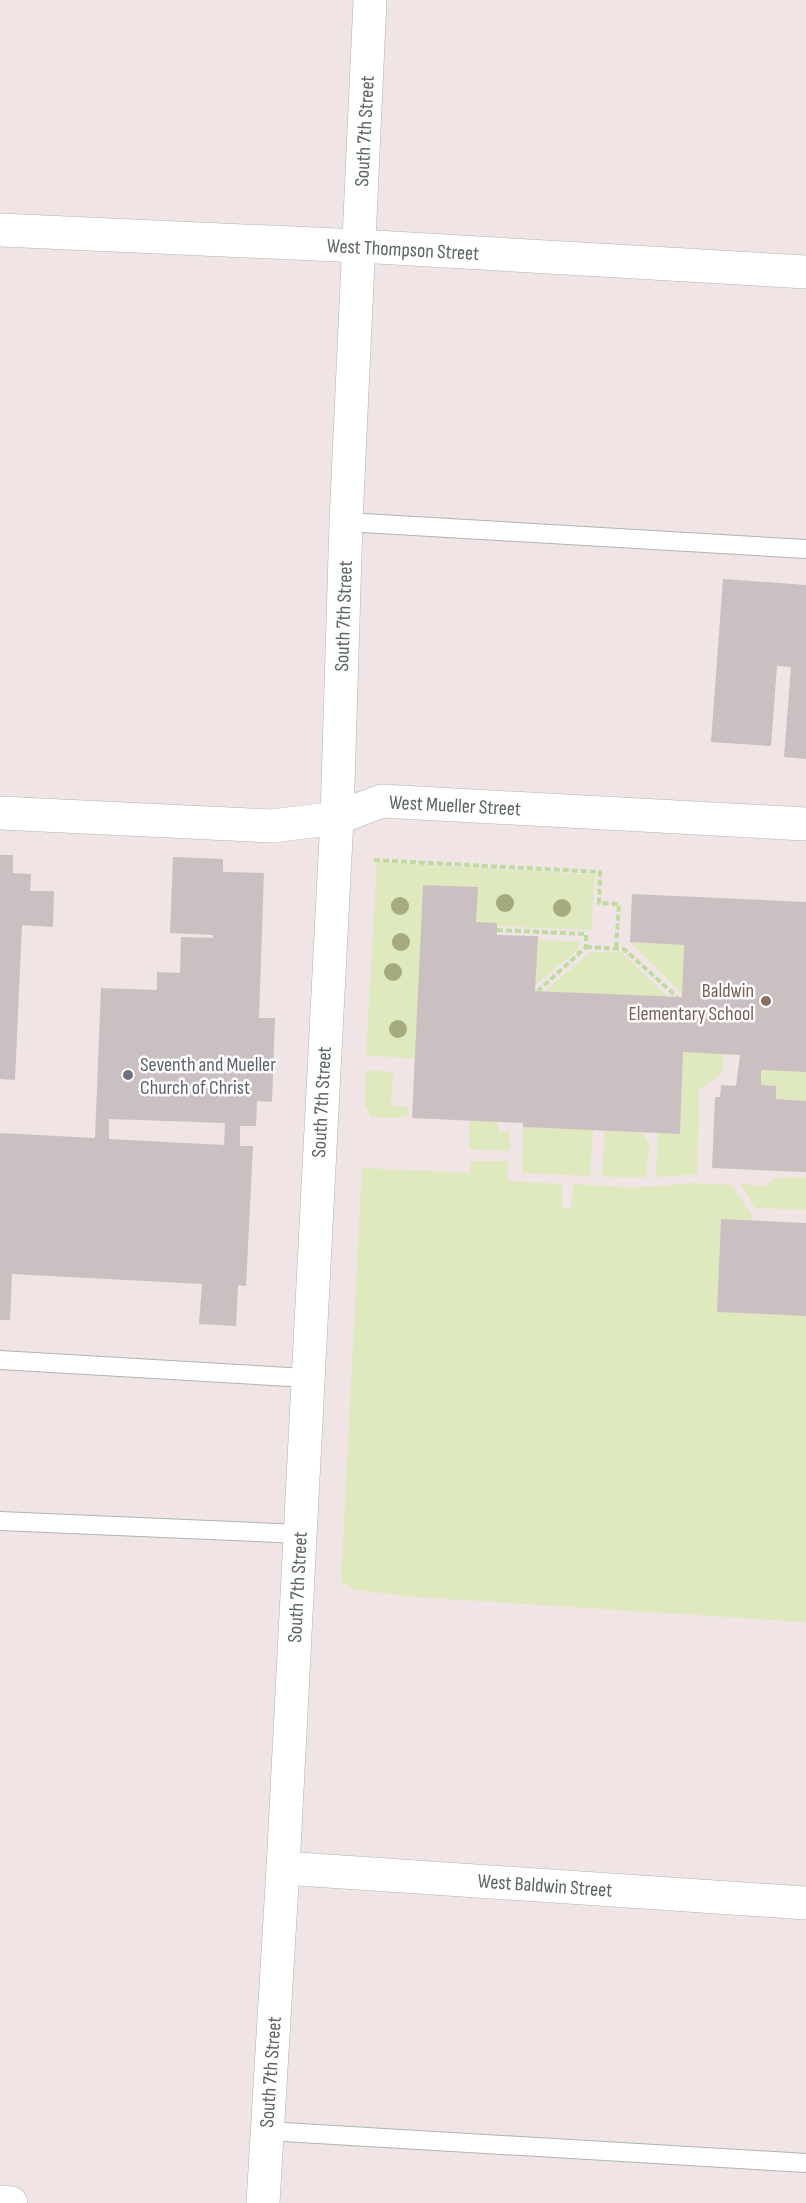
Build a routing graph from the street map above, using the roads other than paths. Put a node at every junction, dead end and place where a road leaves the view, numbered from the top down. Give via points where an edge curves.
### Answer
1 (370, 0) edge
2 (0, 230) edge
3 (359, 246) junction
4 (806, 272) edge
5 (346, 522) junction
6 (806, 549) edge
7 (0, 813) edge
8 (337, 818) junction
9 (806, 824) edge
10 (0, 1360) edge
11 (307, 1378) junction
12 (0, 1521) edge
13 (300, 1534) junction
14 (283, 1868) junction
15 (806, 1903) edge
16 (267, 2131) junction
17 (806, 2163) edge
18 (0, 2202) edge
19 (11, 2203) edge
20 (263, 2203) edge

1 - 3 street, South 7th Street
2 - 3 street, West Thompson Street
3 - 4 street, West Thompson Street
3 - 5 street, South 7th Street
5 - 6 lane
5 - 8 street, South 7th Street
7 - 8 street, West Mueller Street via 272,826
8 - 9 street, West Mueller Street via 382,801
8 - 11 street, South 7th Street
10 - 11 lane
11 - 13 street, South 7th Street
12 - 13 lane
13 - 14 street, South 7th Street
14 - 15 street, West Baldwin Street
14 - 16 street, South 7th Street
16 - 17 lane
16 - 20 street, South 7th Street
18 - 19 street

